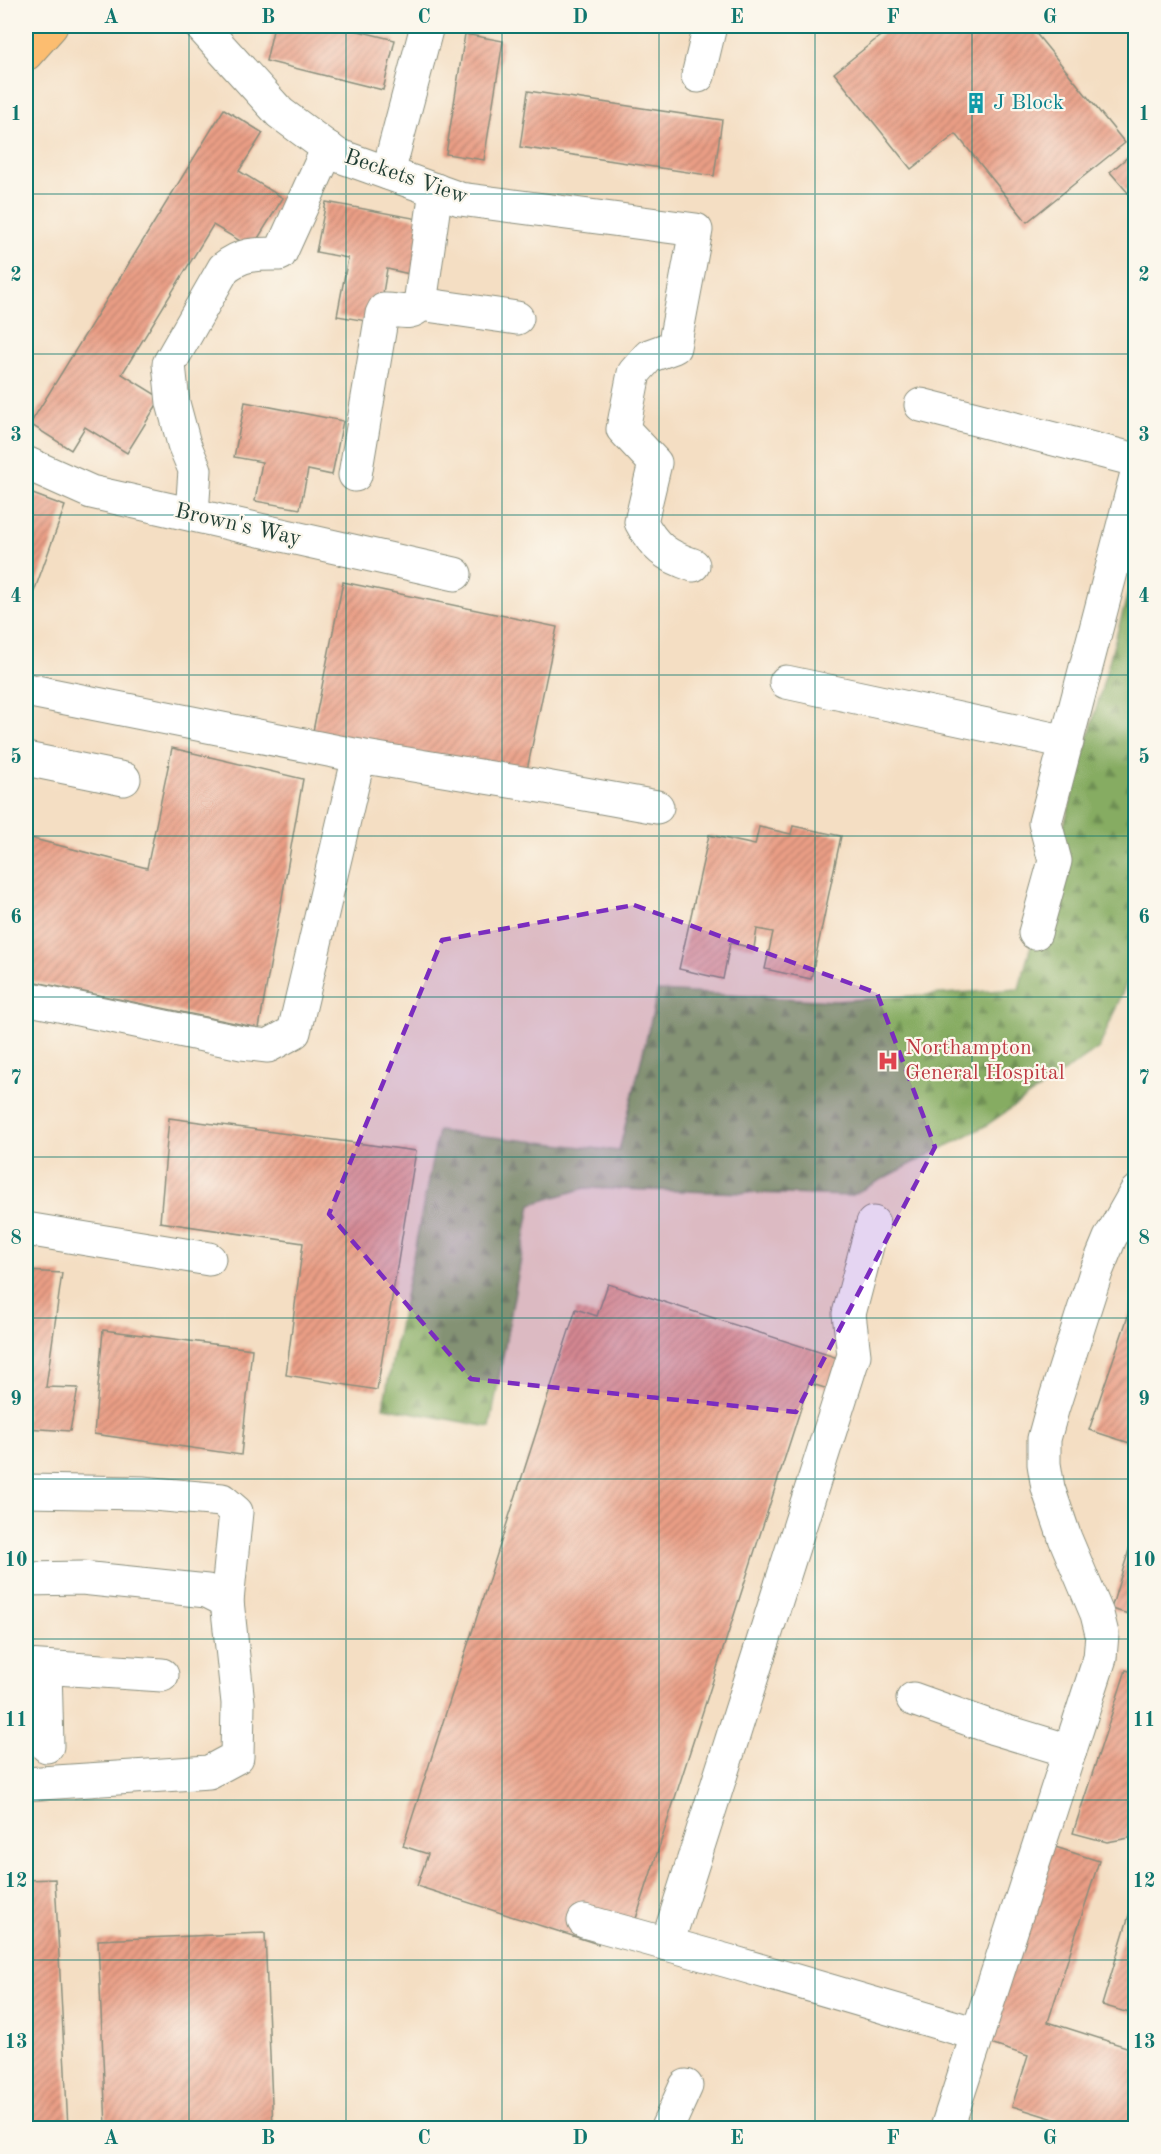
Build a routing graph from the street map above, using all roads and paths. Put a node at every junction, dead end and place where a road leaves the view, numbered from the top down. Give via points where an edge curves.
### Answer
1 (51, 26) edge
2 (201, 26) edge
3 (427, 26) edge
4 (710, 26) edge
5 (26, 54) edge
6 (698, 76) dead end
7 (328, 148) junction
8 (388, 173) junction
9 (436, 190) junction
10 (420, 304) junction
11 (517, 318) dead end
12 (921, 405) dead end
13 (1136, 460) edge
14 (26, 463) edge
15 (355, 475) dead end
16 (1136, 477) edge
17 (192, 514) junction
18 (693, 565) dead end
19 (454, 574) dead end
20 (786, 682) dead end
21 (26, 690) edge
22 (1067, 742) junction
23 (359, 756) junction
24 (26, 759) edge
25 (124, 779) dead end
26 (657, 807) dead end
27 (1035, 933) dead end
28 (26, 999) edge
29 (1136, 1192) edge
30 (873, 1223) dead end
31 (26, 1229) edge
32 (209, 1259) dead end
33 (26, 1491) edge
34 (26, 1579) edge
35 (228, 1601) junction
36 (35, 1667) edge
37 (162, 1675) dead end
38 (913, 1699) dead end
39 (47, 1746) dead end
40 (1070, 1751) junction
41 (26, 1785) edge
42 (584, 1921) dead end
43 (666, 1944) junction
44 (977, 2034) junction
45 (686, 2086) dead end
46 (668, 2128) edge
47 (947, 2128) edge

1 - 5 main road
2 - 7 street, Beckets View via 280,113
3 - 8 street
4 - 6 street
7 - 8 street, Beckets View
7 - 17 street via 280,254 237,258 224,268 169,364 173,403 195,470
8 - 9 street, Beckets View
9 - 10 street
9 - 18 street, Beckets View via 460,199 696,230 674,347 649,356 634,373 623,429 655,463 641,522 650,539 671,558
10 - 11 street
10 - 15 street via 416,310 384,310 382,314
12 - 13 street
14 - 17 street, Brown's Way via 91,492
16 - 22 street
17 - 19 street, Brown's Way
20 - 22 street
21 - 23 street
22 - 27 street via 1045,823 1055,861
23 - 26 street
23 - 28 street via 294,1032 268,1046 242,1043
24 - 25 street
29 - 40 street via 1096,1272 1044,1439 1048,1488 1102,1634 1100,1658
30 - 43 street via 849,1314 854,1355
31 - 32 street
33 - 35 street via 142,1493 222,1500 236,1512
34 - 35 street via 82,1578 207,1591
35 - 41 street via 238,1702 237,1757 209,1772
36 - 37 street
36 - 39 street
38 - 40 street
40 - 44 street
42 - 43 street
43 - 44 street
44 - 47 street
45 - 46 street

